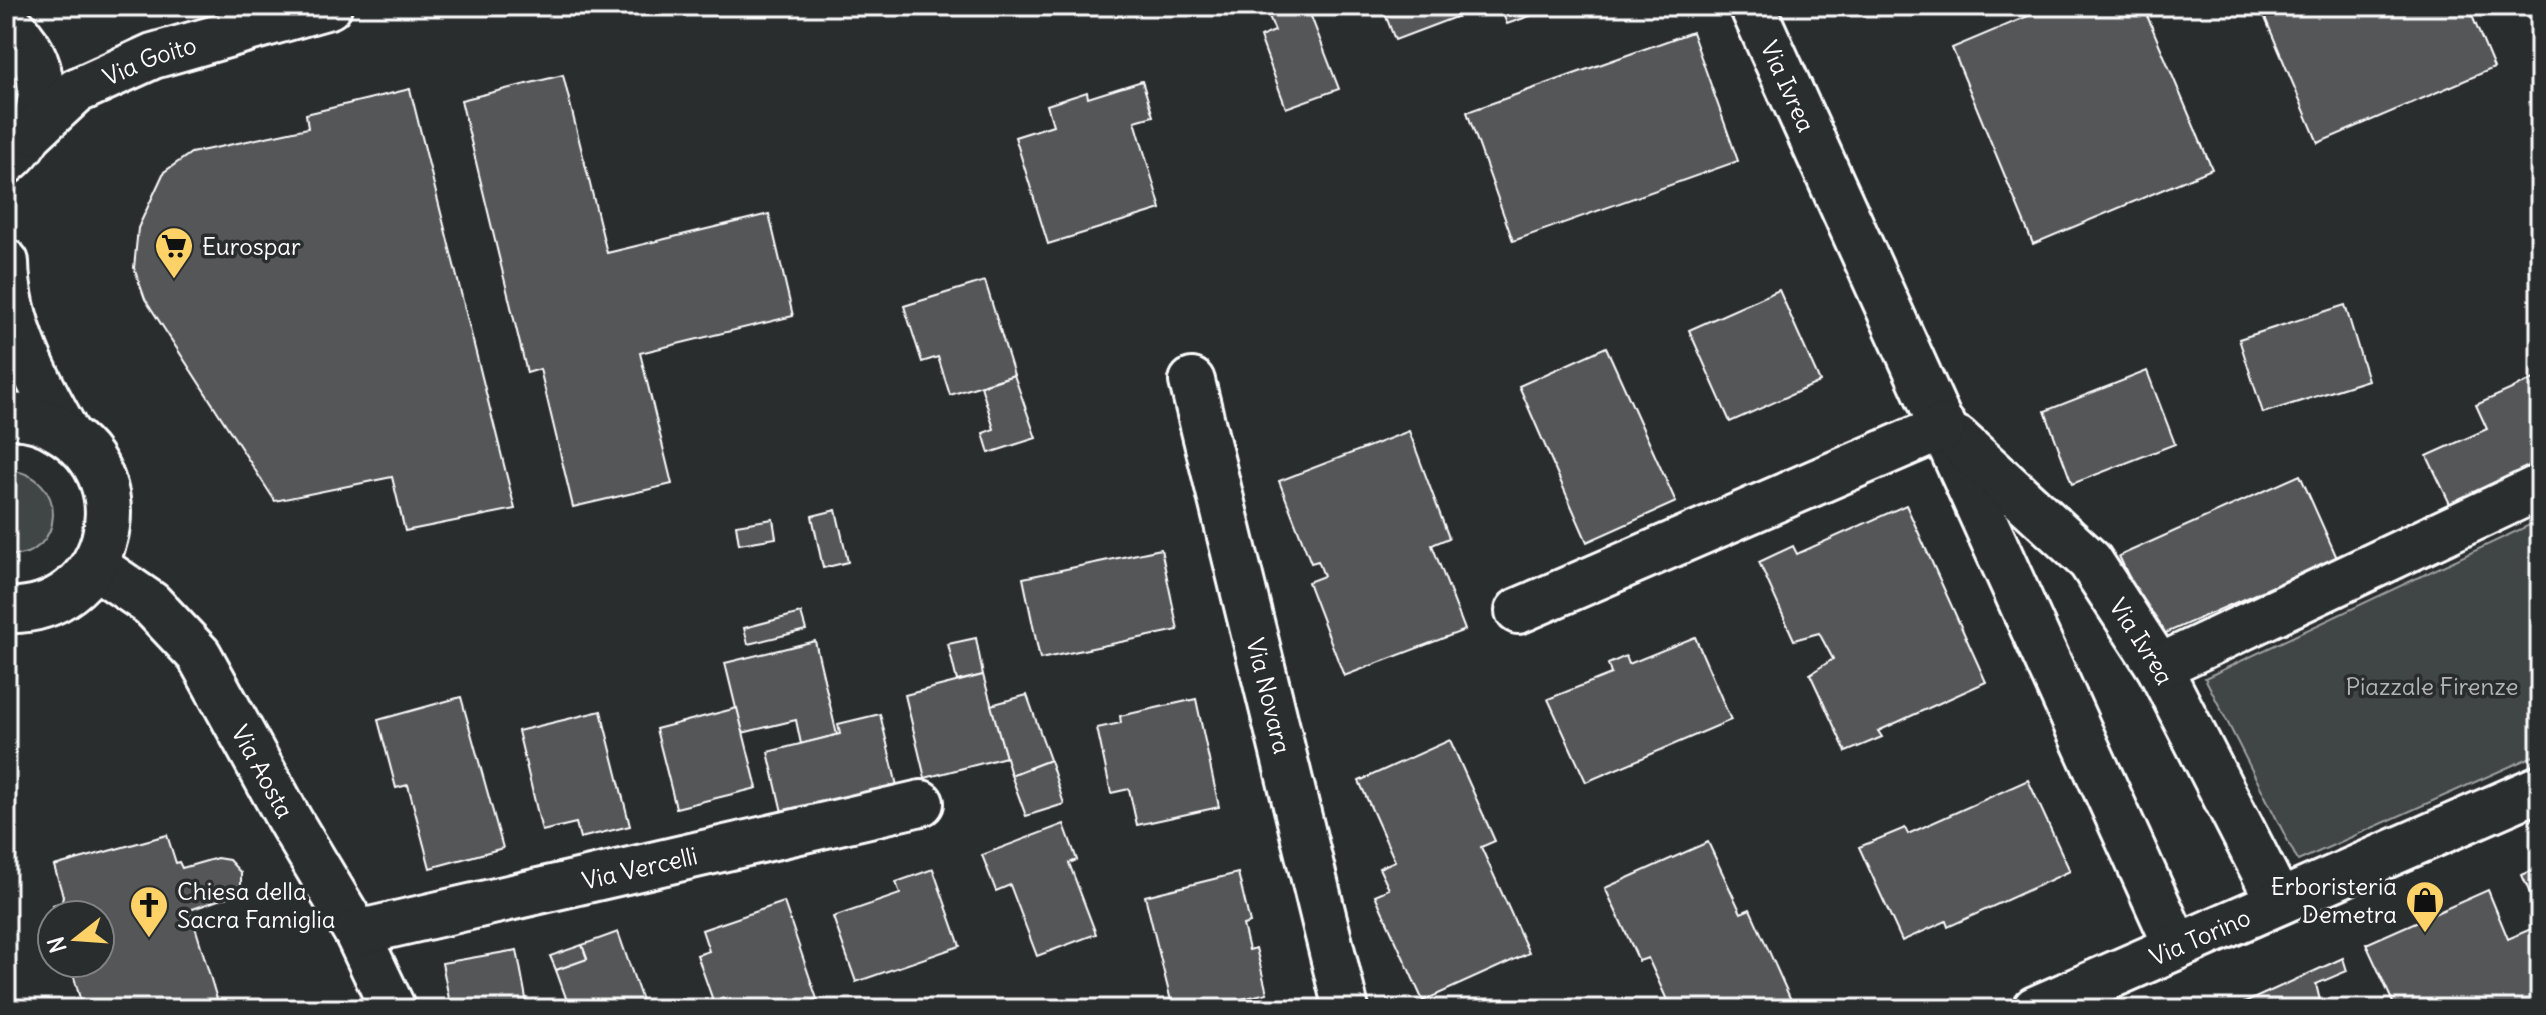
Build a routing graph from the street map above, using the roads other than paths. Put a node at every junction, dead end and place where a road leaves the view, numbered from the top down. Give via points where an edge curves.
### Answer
1 (329, 6) edge
2 (1752, 6) edge
3 (6, 23) edge
4 (19, 147) edge
5 (6, 262) edge
6 (1192, 381) dead end
7 (6, 417) edge
8 (1944, 427) junction
9 (68, 435) junction
10 (2540, 487) edge
11 (94, 565) junction
12 (6, 610) edge
13 (1518, 611) dead end
14 (2159, 667) junction
15 (2540, 788) edge
16 (921, 803) dead end
17 (2279, 902) junction
18 (357, 933) junction
19 (2176, 945) junction
20 (393, 1009) edge
21 (1346, 1009) edge
22 (2035, 1009) edge

1 - 4 street, Via Goito via 153,56 76,91
2 - 8 street, Via Ivrea
3 - 4 street via 35,58 42,95
5 - 9 street via 16,323 38,383
6 - 21 street, Via Novara
7 - 9 street via 34,419
8 - 13 street
8 - 14 street, Via Ivrea via 2090,561
8 - 19 street, Via Ivrea
9 - 11 street via 100,472 107,495 105,543
10 - 14 street
11 - 12 street via 68,593 50,603
11 - 18 street, Via Aosta via 151,604 199,655
14 - 17 street, Via Ivrea
15 - 17 street, Via Torino
16 - 18 street, Via Vercelli
17 - 19 street, Via Torino
18 - 20 street, Via Aosta
19 - 22 street, Via Torino

